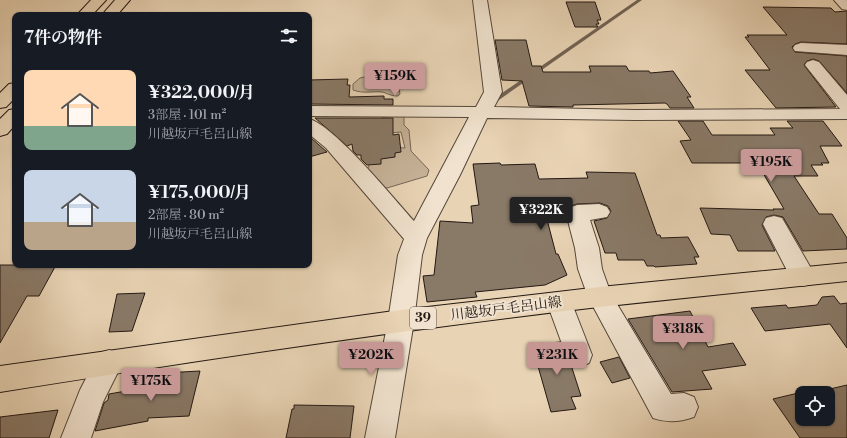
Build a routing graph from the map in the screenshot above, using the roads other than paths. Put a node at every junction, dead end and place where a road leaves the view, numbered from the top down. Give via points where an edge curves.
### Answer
1 (99, 0) edge
2 (123, 0) edge
3 (480, 0) edge
4 (841, 0) edge
5 (847, 6) edge
6 (87, 12) edge
7 (112, 12) edge
8 (801, 48) dead end
9 (847, 50) edge
10 (813, 65) dead end
11 (12, 91) edge
12 (0, 103) edge
13 (312, 111) edge
14 (481, 112) junction
15 (847, 112) edge
16 (12, 117) edge
17 (312, 127) edge
18 (0, 130) edge
19 (599, 212) dead end
20 (774, 224) dead end
21 (416, 238) junction
22 (847, 272) edge
23 (803, 277) junction
24 (600, 297) junction
25 (560, 303) junction
26 (401, 321) junction
27 (579, 355) dead end
28 (109, 362) junction
29 (0, 379) edge
30 (684, 407) dead end
31 (76, 438) edge
32 (380, 438) edge

1 - 6 main road
2 - 7 main road
3 - 14 street via 493,92
4 - 5 street
8 - 9 street
10 - 15 street
11 - 12 main road
13 - 14 street
14 - 15 street via 635,115
14 - 21 street
16 - 18 main road
17 - 21 street via 333,144
19 - 24 street via 577,213 590,270
20 - 23 street
21 - 26 street via 410,255
22 - 23 main road, 川越坂戸毛呂山線 / 39
23 - 24 main road, 川越坂戸毛呂山線 / 39
24 - 25 main road, 川越坂戸毛呂山線 / 39
24 - 30 street via 663,408
25 - 26 main road, 川越坂戸毛呂山線 / 39
25 - 27 street
26 - 28 main road, 川越坂戸毛呂山線 / 39
26 - 32 street
28 - 29 main road, 川越坂戸毛呂山線 / 39
28 - 31 street via 90,399

